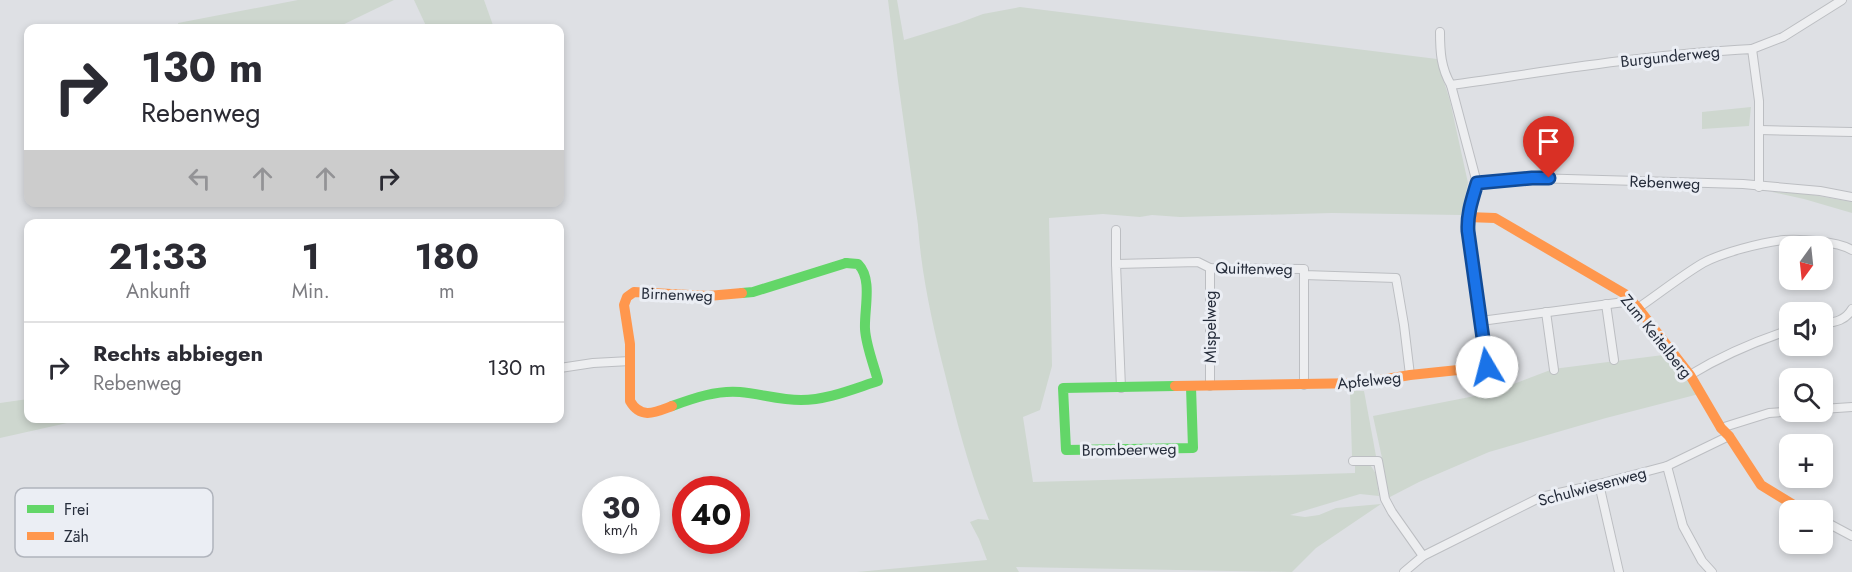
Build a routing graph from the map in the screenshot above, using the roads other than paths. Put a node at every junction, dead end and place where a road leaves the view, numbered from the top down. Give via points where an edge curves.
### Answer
1 (1842, 0) edge
2 (1440, 32) dead end
3 (1752, 49) junction
4 (1451, 85) junction
5 (1760, 130) junction
6 (1852, 132) edge
7 (1477, 183) junction
8 (1759, 187) junction
9 (1852, 197) edge
10 (1467, 217) junction
11 (1116, 230) dead end
12 (1852, 250) edge
13 (1116, 264) junction
14 (1210, 268) junction
15 (1304, 275) junction
16 (1606, 304) junction
17 (1635, 304) junction
18 (1852, 309) edge
19 (1546, 312) junction
20 (1480, 321) junction
21 (1833, 322) edge
22 (1779, 334) edge
23 (1614, 360) dead end
24 (630, 361) junction
25 (564, 367) edge
26 (1554, 370) dead end
27 (1410, 375) junction
28 (1690, 375) junction
29 (1304, 385) junction
30 (1210, 386) junction
31 (1191, 387) junction
32 (1064, 388) joint
33 (1121, 388) junction
34 (1852, 407) edge
35 (1833, 408) edge
36 (1779, 412) edge
37 (1725, 432) junction
38 (1353, 461) dead end
39 (1667, 466) junction
40 (1599, 484) junction
41 (1786, 500) edge
42 (1833, 526) edge
43 (1852, 536) edge
44 (1424, 556) junction
45 (1404, 572) edge
46 (1619, 572) edge
47 (1712, 572) edge

1 - 3 street, Burgunderweg via 1784,37
2 - 4 street via 1441,61
3 - 4 street, Burgunderweg via 1588,65
3 - 5 street
4 - 7 street
5 - 6 street
5 - 8 street
7 - 8 street, Rebenweg via 1532,178
7 - 10 street, Apfelweg
8 - 9 street, Rebenweg
10 - 17 street, Zum Keitelberg via 1495,218 1615,288
10 - 20 street, Apfelweg
11 - 13 street
12 - 17 street via 1783,240 1731,252 1704,263
13 - 14 street, Quittenweg via 1198,262
13 - 33 street
14 - 15 street, Quittenweg via 1304,269
14 - 30 street, Mispelweg
15 - 27 street, Quittenweg via 1396,278
15 - 29 street
16 - 17 street
16 - 19 street
16 - 23 street
17 - 28 street, Zum Keitelberg
18 - 21 street via 1840,321
19 - 20 street
19 - 26 street
20 - 27 street, Apfelweg via 1487,367
22 - 28 street via 1720,357
24 - 24 street, Birnenweg via 624,304 634,292 708,296 753,292 846,262 863,269 865,332 878,381 802,400 721,392 650,413 634,408 630,400
24 - 25 street
27 - 29 street, Apfelweg via 1364,384
28 - 37 street, Zum Keitelberg
29 - 30 street, Apfelweg
30 - 31 street, Apfelweg
31 - 32 street, Brombeerweg via 1193,448 1089,450 1066,450
31 - 33 street, Apfelweg
32 - 33 street, Apfelweg
34 - 35 street
36 - 37 street, Schulwiesenweg
37 - 39 street, Schulwiesenweg
37 - 41 street, Zum Keitelberg via 1761,485
38 - 44 street via 1378,461 1385,499
39 - 40 street, Schulwiesenweg
39 - 47 street via 1683,526
40 - 44 street, Schulwiesenweg via 1541,497
40 - 46 street
42 - 43 street
44 - 45 street, Schulwiesenweg

